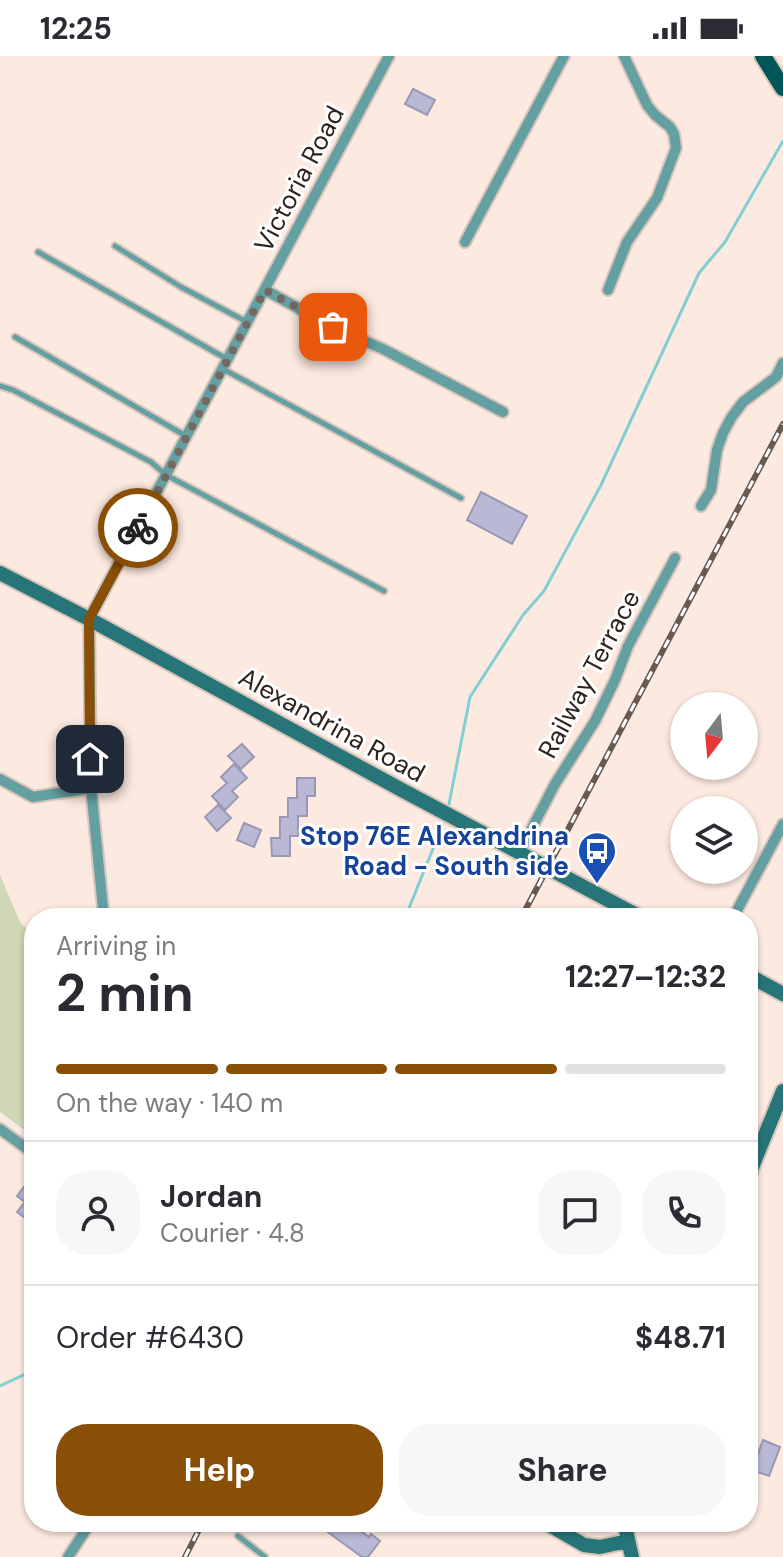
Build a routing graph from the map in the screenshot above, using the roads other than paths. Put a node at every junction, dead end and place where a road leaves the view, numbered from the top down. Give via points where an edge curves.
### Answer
1 (389, 56) edge
2 (564, 56) edge
3 (624, 56) edge
4 (763, 56) edge
5 (783, 88) edge
6 (465, 242) dead end
7 (115, 246) dead end
8 (38, 252) dead end
9 (265, 290) junction
10 (608, 290) dead end
11 (248, 322) junction
12 (15, 337) dead end
13 (783, 363) edge
14 (225, 364) junction
15 (0, 386) edge
16 (503, 412) dead end
17 (187, 436) junction
18 (166, 475) junction
19 (461, 498) dead end
20 (701, 506) dead end
21 (675, 558) dead end
22 (0, 573) edge
23 (384, 591) dead end
24 (89, 619) junction
25 (0, 779) edge
26 (91, 788) junction
27 (783, 824) edge
28 (519, 853) junction
29 (103, 908) edge
30 (623, 908) edge
31 (738, 908) edge
32 (758, 980) edge
33 (783, 994) edge
34 (783, 1091) edge
35 (0, 1129) edge
36 (24, 1147) edge
37 (758, 1152) edge
38 (84, 1532) edge
39 (561, 1532) edge
40 (626, 1532) edge
41 (238, 1536) dead end
42 (628, 1541) junction
43 (68, 1557) edge
44 (264, 1557) edge
45 (632, 1557) edge

1 - 9 street, Victoria Road
2 - 6 street
3 - 10 street via 647,105 674,134 676,148 657,198 627,242
4 - 5 main road
7 - 11 lane
8 - 14 lane
9 - 11 street, Victoria Road
9 - 16 street
11 - 14 street, Victoria Road
12 - 17 lane
13 - 20 street via 776,377 731,418 717,450 711,490
14 - 17 street, Victoria Road
14 - 19 lane
15 - 18 lane via 151,462
17 - 18 street, Victoria Road
18 - 23 lane
18 - 24 street, Victoria Road
21 - 28 street, Railway Terrace via 595,721
22 - 24 main road, Alexandrina Road
24 - 26 street
24 - 28 main road, Alexandrina Road
25 - 26 street via 33,797
26 - 29 street
27 - 31 street
28 - 30 main road, Alexandrina Road
32 - 33 main road
34 - 37 main road
35 - 36 street
38 - 43 street
39 - 42 main road via 584,1545
40 - 42 main road
41 - 44 lane
42 - 45 main road

